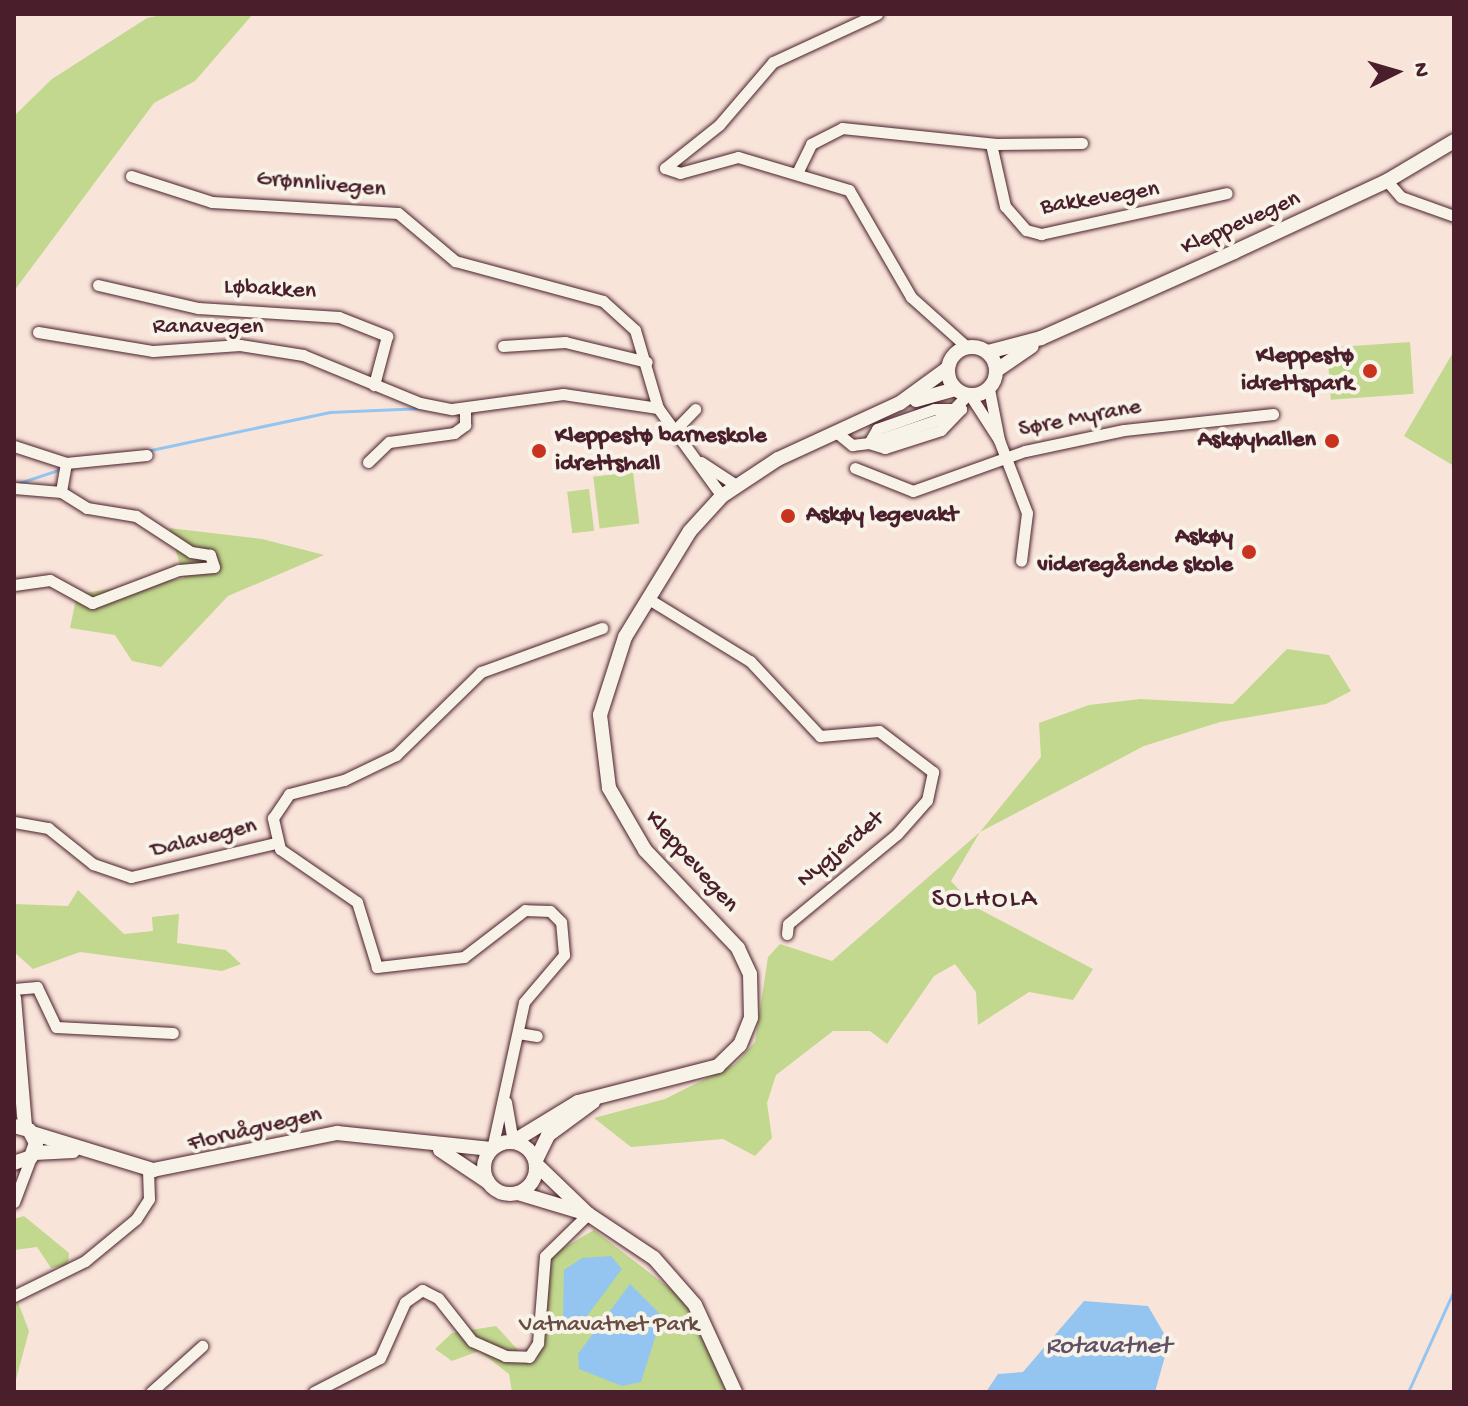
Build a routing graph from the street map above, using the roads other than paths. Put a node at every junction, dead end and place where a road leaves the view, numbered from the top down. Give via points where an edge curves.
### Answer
1 (877, 14) edge
2 (1454, 141) edge
3 (1082, 143) dead end
4 (991, 144) junction
5 (798, 171) junction
6 (131, 176) dead end
7 (1387, 181) junction
8 (1227, 193) dead end
9 (1454, 216) edge
10 (98, 285) dead end
11 (38, 332) dead end
12 (1041, 338) junction
13 (503, 346) dead end
14 (967, 347) junction
15 (988, 352) junction
16 (647, 362) junction
17 (948, 368) junction
18 (997, 370) junction
19 (374, 385) junction
20 (989, 389) junction
21 (964, 393) junction
22 (900, 403) junction
23 (658, 408) junction
24 (695, 409) dead end
25 (961, 409) junction
26 (465, 410) junction
27 (1273, 414) dead end
28 (673, 432) junction
29 (836, 432) junction
30 (999, 440) junction
31 (869, 443) junction
32 (14, 446) edge
33 (147, 455) dead end
34 (1006, 457) junction
35 (368, 462) dead end
36 (701, 462) junction
37 (66, 463) junction
38 (855, 468) dead end
39 (736, 485) junction
40 (14, 488) edge
41 (61, 492) junction
42 (722, 496) junction
43 (1021, 561) dead end
44 (14, 585) edge
45 (647, 598) junction
46 (602, 628) dead end
47 (14, 822) edge
48 (276, 843) junction
49 (787, 934) dead end
50 (14, 989) edge
51 (14, 998) edge
52 (173, 1033) dead end
53 (518, 1033) junction
54 (537, 1036) dead end
55 (20, 1060) junction
56 (14, 1084) edge
57 (598, 1099) junction
58 (506, 1102) junction
59 (24, 1129) edge
60 (514, 1141) junction
61 (433, 1146) junction
62 (491, 1149) junction
63 (89, 1152) junction
64 (32, 1155) junction
65 (536, 1162) junction
66 (14, 1163) edge
67 (148, 1170) junction
68 (488, 1182) junction
69 (518, 1193) junction
70 (14, 1202) edge
71 (588, 1214) junction
72 (14, 1296) edge
73 (202, 1346) dead end
74 (151, 1392) edge
75 (314, 1392) edge
76 (735, 1392) edge

1 - 5 street via 773,62 719,125 665,166 680,173 738,157
2 - 7 main road, Kleppevegen
3 - 4 street
4 - 5 street via 842,128 811,144
4 - 8 street, Bakkevegen via 1005,206 1026,230 1041,234
5 - 14 street via 857,197 900,281
6 - 16 street, Grønnlivegen via 212,202 398,213 455,261 603,301 629,323
7 - 9 street via 1401,197
7 - 12 main road, Kleppevegen
10 - 19 street, Løbakken via 198,308 339,317 387,336
11 - 19 street, Ranavegen via 153,351 240,345 290,353
12 - 15 main road, Kleppevegen
12 - 18 main road, Kleppevegen
13 - 16 street via 565,342
14 - 15 main road
14 - 17 main road
15 - 18 main road
16 - 23 street, Grønnlivegen
17 - 21 main road
17 - 22 main road, Kleppevegen
18 - 20 main road
19 - 26 street, Ranavegen via 420,403
20 - 21 main road
20 - 30 street
21 - 22 main road, Kleppevegen
21 - 25 street
21 - 30 street
22 - 29 main road, Kleppevegen
23 - 26 street, Ranavegen via 563,394
23 - 28 street, Grønnlivegen
24 - 28 street
25 - 31 street via 932,410 877,429
25 - 31 street via 941,430 885,448
26 - 35 street via 461,429 389,442
27 - 34 street, Søre Myrane via 1124,430
28 - 36 street, Grønnlivegen
29 - 31 street via 852,445
29 - 39 main road, Kleppevegen
30 - 34 street
32 - 37 street
33 - 37 street
34 - 38 street via 908,491
34 - 43 street, Søre Myrane via 1030,521
36 - 39 street, Grønnlivegen
36 - 42 street, Grønnlivegen
37 - 41 street
39 - 42 main road, Kleppevegen
40 - 41 street
41 - 44 street via 87,508 136,516 214,560 210,571 179,570 122,597 87,603 50,580
42 - 45 main road, Kleppevegen
45 - 49 street, Nygjerdet via 750,661 817,734 836,740 879,731 933,772 936,784 905,824 788,924
45 - 57 main road, Kleppevegen via 605,686 605,774 629,828 729,936 753,996 740,1045 718,1066
46 - 48 street via 481,672 423,734 379,766 285,797 273,818
47 - 48 street, Dalavegen via 48,828 93,864 131,877
48 - 53 street via 357,902 377,967 454,960 483,947 525,910 550,911 564,929 564,955 524,1002
50 - 52 street via 37,987 56,1027
51 - 55 main road
53 - 54 street
53 - 58 street
55 - 56 main road
55 - 59 main road
57 - 60 main road, Kleppevegen via 564,1108
57 - 65 main road, Kleppevegen via 553,1130
58 - 60 street
58 - 62 street
59 - 63 main road, Florvågvegen
59 - 64 main road
60 - 62 main road
60 - 65 main road
61 - 62 main road, Florvågvegen
61 - 67 main road, Florvågvegen via 337,1133 192,1168
61 - 68 main road, Florvågvegen
62 - 68 main road via 484,1166
63 - 64 main road, Florvågvegen
63 - 67 main road, Florvågvegen
64 - 66 main road, Florvågvegen
64 - 70 street
65 - 69 main road via 533,1181
65 - 71 main road
67 - 72 street via 149,1199 136,1219 85,1261
68 - 69 main road
69 - 71 main road
71 - 75 street via 545,1256 538,1343 529,1357 505,1356 472,1341 438,1298 422,1290 405,1302 380,1358
71 - 76 main road via 677,1281
73 - 74 street

